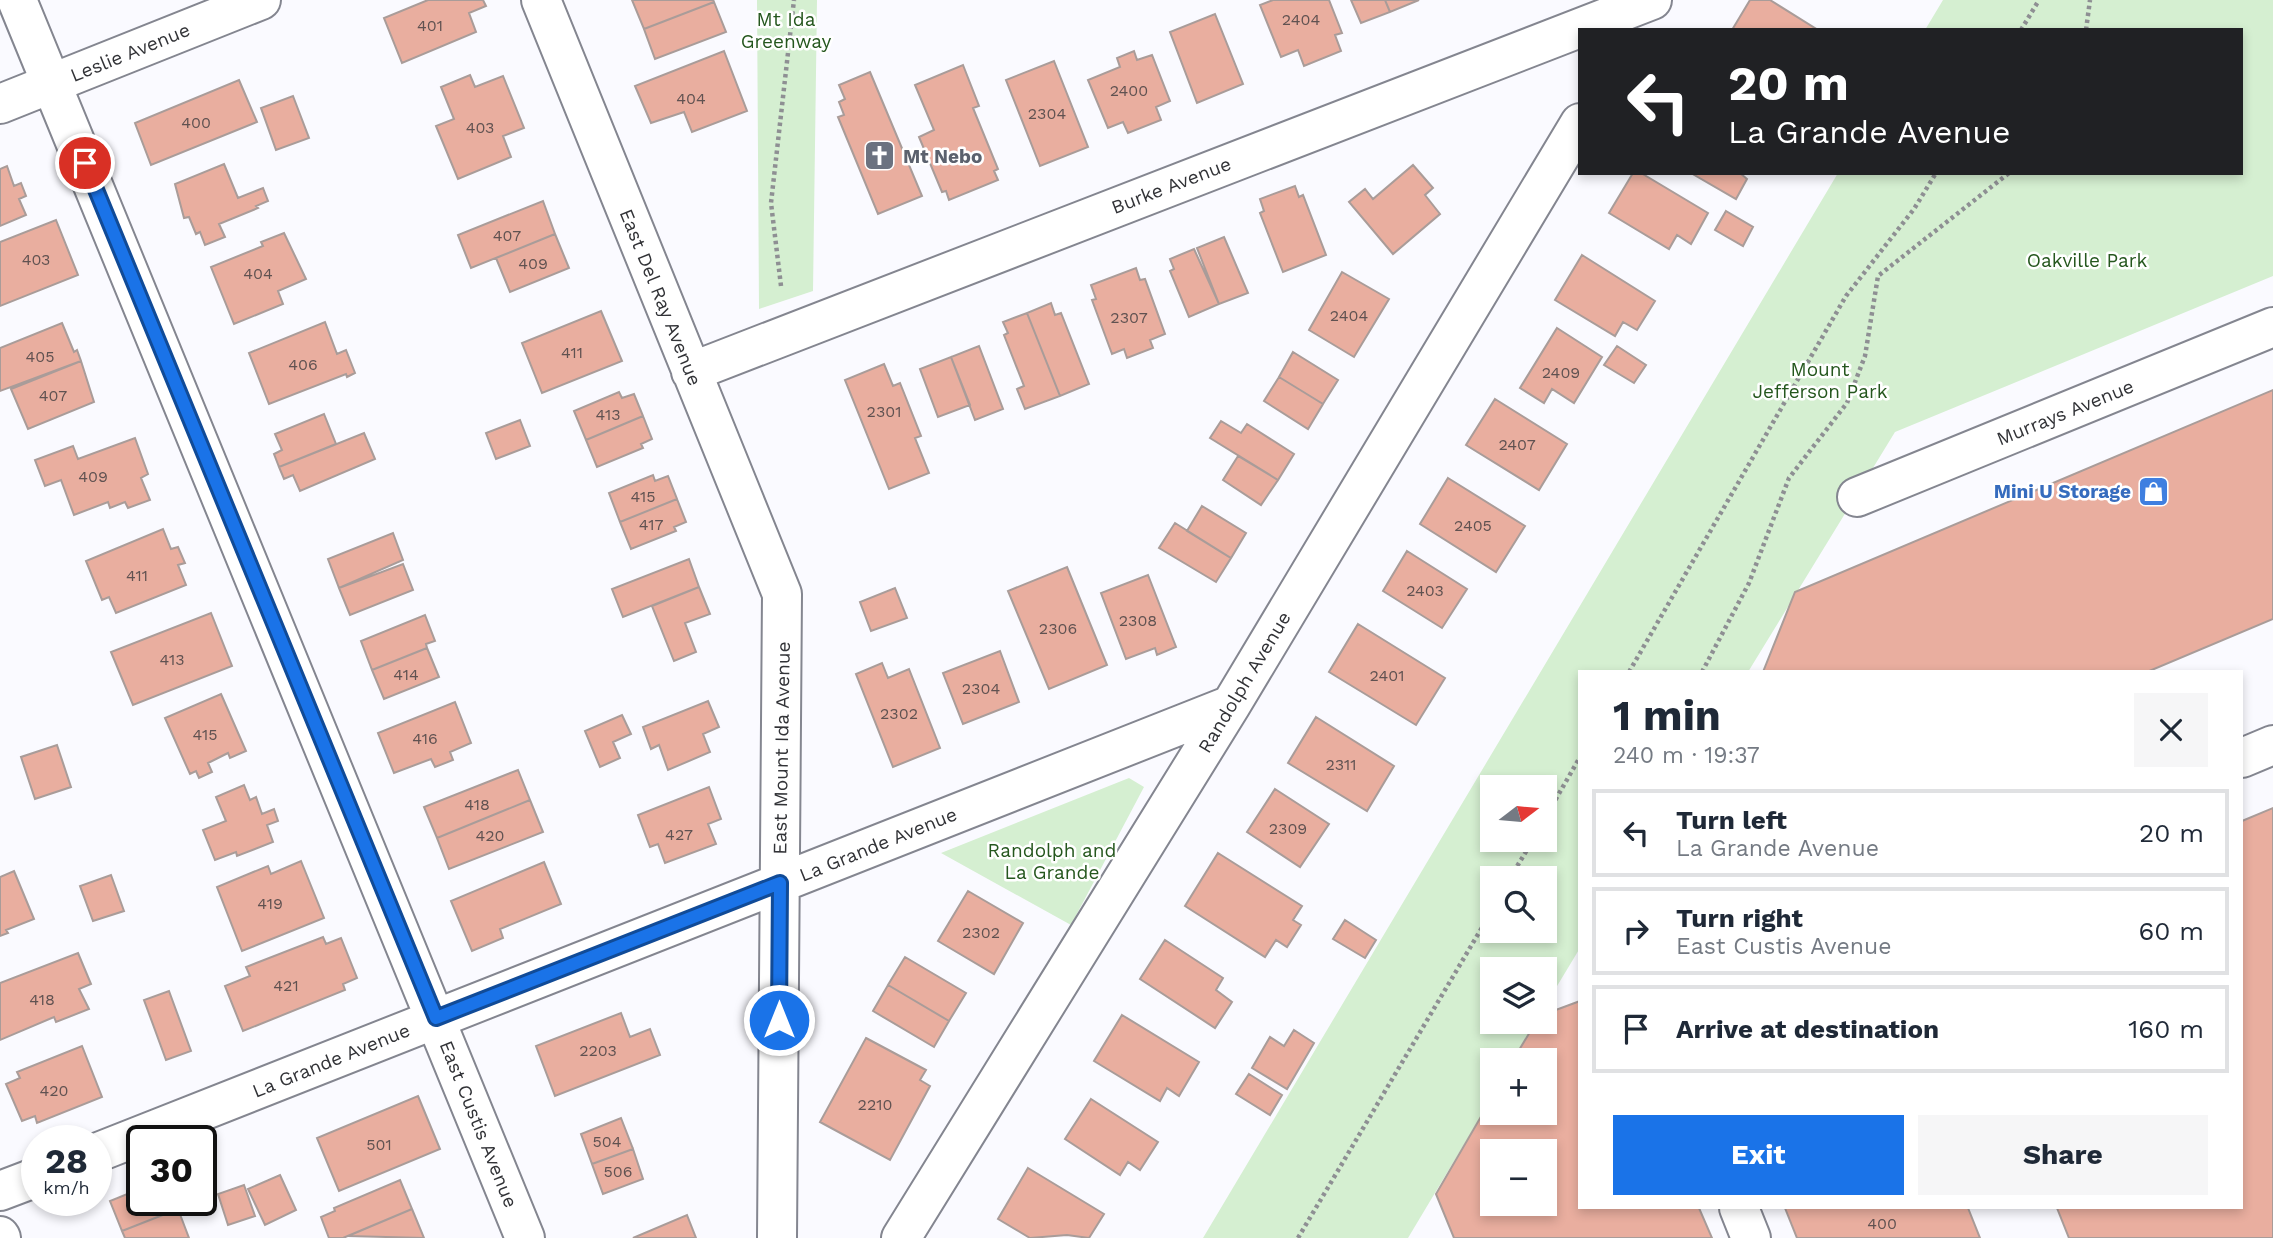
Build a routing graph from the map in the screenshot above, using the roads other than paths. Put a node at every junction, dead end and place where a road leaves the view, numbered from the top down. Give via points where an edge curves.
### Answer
1 (17, 0) edge
2 (261, 0) edge
3 (541, 0) edge
4 (1653, 0) edge
5 (1581, 28) edge
6 (1637, 28) edge
7 (1578, 29) edge
8 (51, 84) junction
9 (0, 104) edge
10 (1578, 126) edge
11 (2273, 327) edge
12 (691, 372) junction
13 (1857, 498) dead end
14 (782, 594) joint
15 (1231, 705) junction
16 (2273, 745) edge
17 (2243, 758) edge
18 (780, 883) junction
19 (436, 1018) junction
20 (112, 1147) edge
21 (21, 1183) edge
22 (0, 1191) edge
23 (1738, 1209) edge
24 (525, 1238) edge
25 (777, 1238) edge
26 (901, 1238) edge
27 (1751, 1238) edge

1 - 8 street, East Custis Avenue
2 - 8 street, Leslie Avenue
3 - 12 street, East Del Ray Avenue
4 - 5 street, Burke Avenue
4 - 6 street
7 - 12 street, Burke Avenue
8 - 9 street, Leslie Avenue
8 - 19 street, East Custis Avenue
10 - 15 street, Randolph Avenue
11 - 13 street, Murrays Avenue
12 - 14 street, East Del Ray Avenue
14 - 18 street, East Mount Ida Avenue
15 - 18 street, La Grande Avenue
15 - 26 street, Randolph Avenue
16 - 17 street
18 - 19 street, La Grande Avenue
18 - 25 street, East Mount Ida Avenue
19 - 20 street, La Grande Avenue
19 - 24 street, East Custis Avenue
21 - 22 street
23 - 27 street

